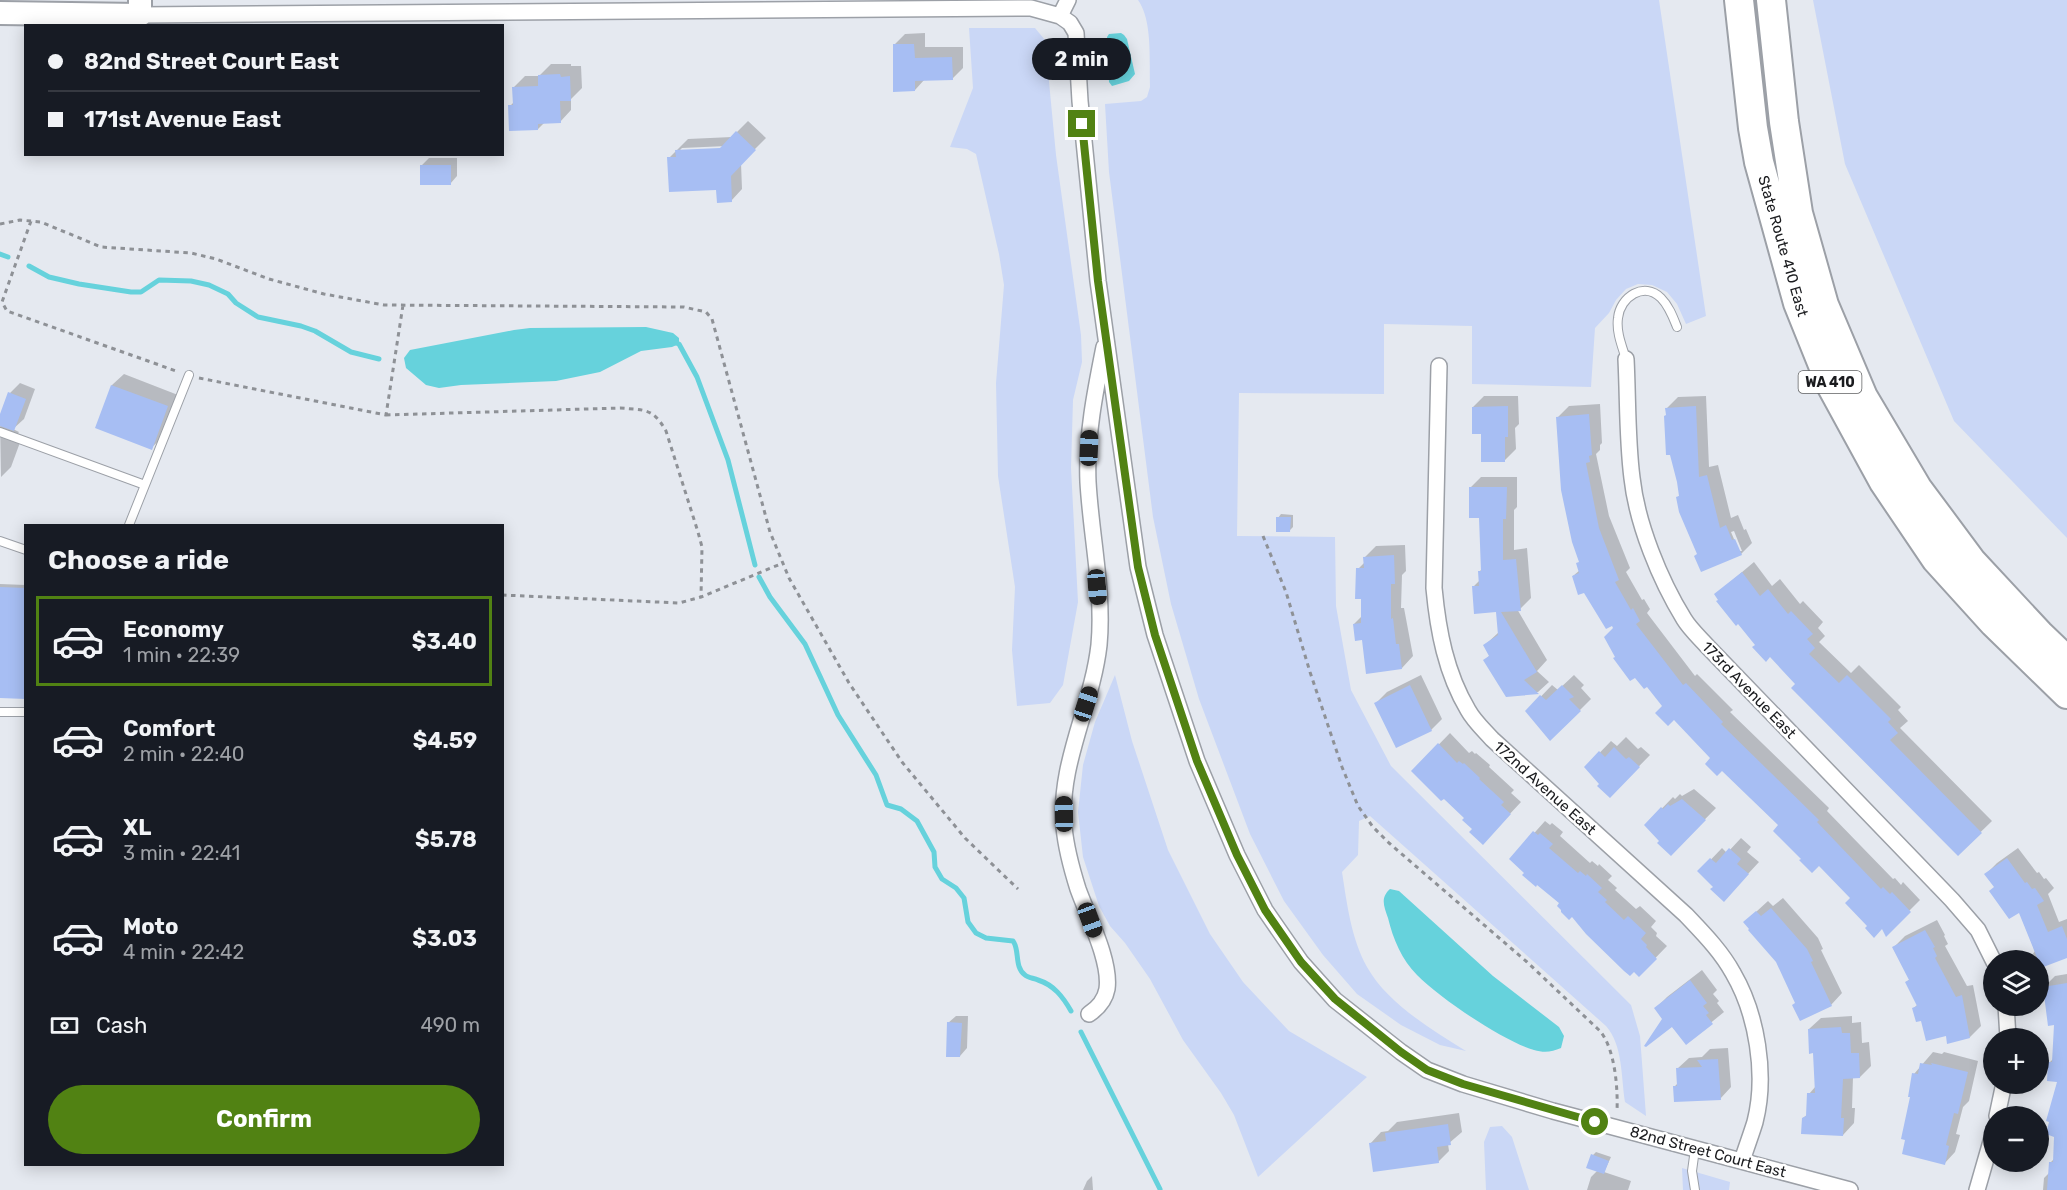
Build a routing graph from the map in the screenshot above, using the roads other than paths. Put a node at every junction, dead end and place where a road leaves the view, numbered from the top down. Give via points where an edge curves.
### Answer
1 (1068, 0) edge
2 (1739, 0) edge
3 (1771, 0) edge
4 (559, 6) edge
5 (140, 7) edge
6 (0, 13) edge
7 (1060, 16) junction
8 (1677, 327) dead end
9 (1106, 336) junction
10 (1626, 359) joint
11 (1439, 366) dead end
12 (189, 375) road end
13 (0, 432) edge
14 (145, 485) junction
15 (129, 524) edge
16 (0, 541) edge
17 (24, 549) edge
18 (2067, 661) edge
19 (2067, 694) edge
20 (0, 711) edge
21 (24, 712) edge
22 (1988, 950) edge
23 (1089, 1014) dead end
24 (1695, 1149) junction
25 (1742, 1161) junction
26 (1983, 1169) edge
27 (1695, 1190) edge
28 (1850, 1190) edge
29 (1977, 1190) edge

1 - 7 street
2 - 19 highway, State Route 410 East / WA 410 via 1759,162 1798,303 1831,385 1884,482 1936,559
3 - 18 highway, State Route 410 East / WA 410 via 1798,213 1824,305 1863,397 1917,488 1972,562
4 - 5 street
4 - 7 street via 1031,9
5 - 6 street
7 - 9 street, 82nd Street Court East via 1077,33 1080,102
8 - 10 lane via 1658,295 1646,291 1633,293 1623,302 1618,319
9 - 23 street via 1095,391 1088,481 1099,644 1064,800 1070,857 1108,980 1104,999
9 - 24 street, 82nd Street Court East via 1138,567 1155,635 1197,761 1237,855 1265,910 1301,962 1335,999 1427,1070 1474,1087
10 - 22 street, 173rd Avenue East via 1632,480 1642,524 1668,591 1685,621 1953,900 1978,930
11 - 25 street, 172nd Avenue East via 1434,588 1444,653 1454,682 1469,712 1492,739 1686,915 1733,972 1748,1004 1759,1068 1755,1120
12 - 14 lane
13 - 14 lane
14 - 15 lane
16 - 17 lane
20 - 21 lane
24 - 25 street, 82nd Street Court East
24 - 27 lane
25 - 28 street, 82nd Street Court East
26 - 29 street

